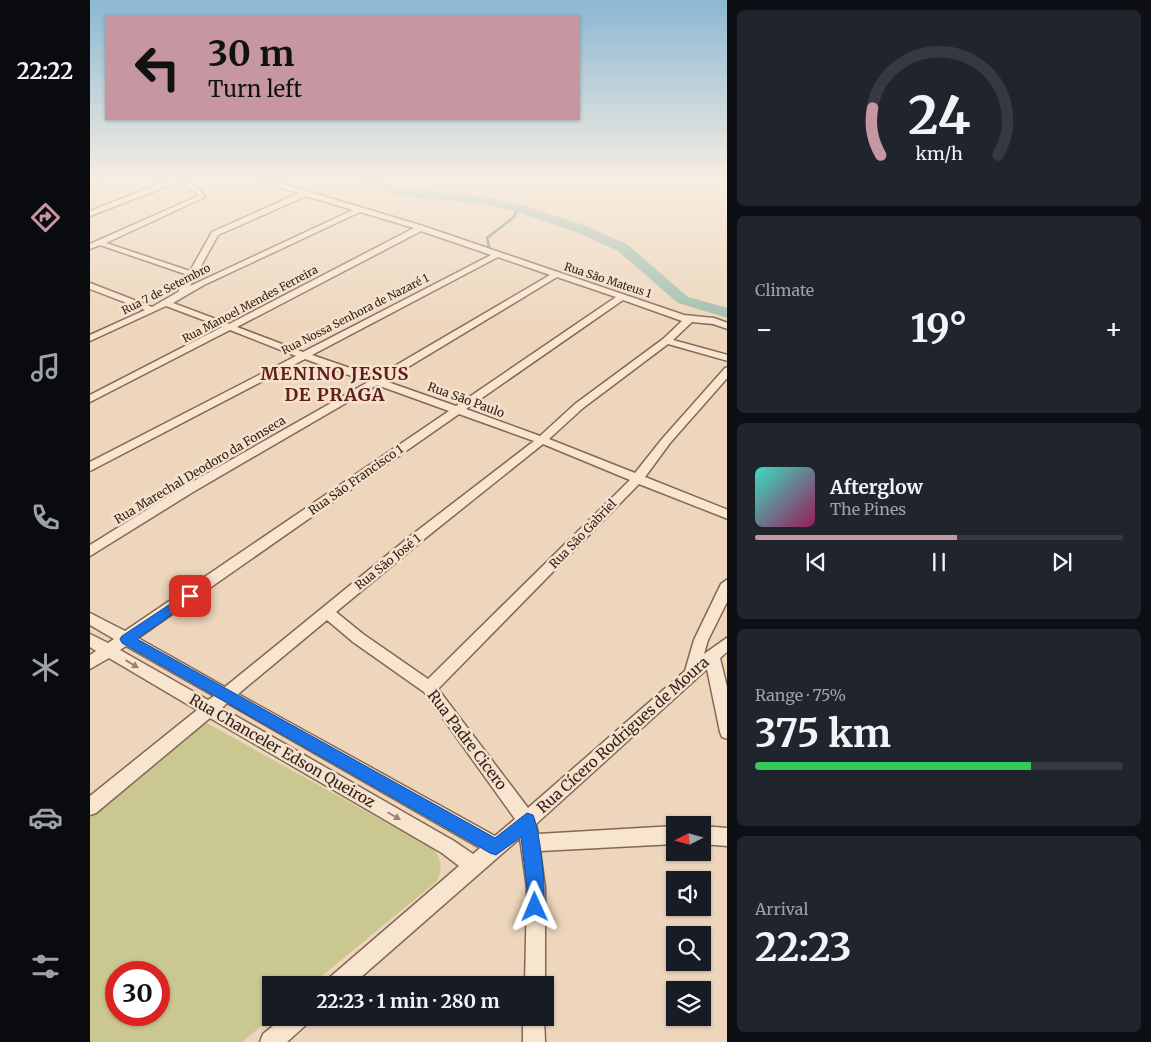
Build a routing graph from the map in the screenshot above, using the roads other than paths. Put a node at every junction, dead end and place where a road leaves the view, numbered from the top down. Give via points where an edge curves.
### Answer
1 (132, 229) edge
2 (227, 229) edge
3 (319, 229) edge
4 (419, 229) edge
5 (422, 229) edge
6 (100, 243) junction
7 (90, 247) edge
8 (498, 254) junction
9 (192, 274) junction
10 (556, 274) junction
11 (90, 286) edge
12 (182, 294) junction
13 (622, 297) junction
14 (166, 303) junction
15 (153, 310) junction
16 (686, 319) junction
17 (727, 326) edge
18 (230, 328) junction
19 (90, 338) edge
20 (666, 341) junction
21 (303, 355) junction
22 (727, 358) edge
23 (727, 370) edge
24 (377, 381) junction
25 (90, 399) edge
26 (458, 410) junction
27 (542, 440) junction
28 (90, 467) edge
29 (637, 478) junction
30 (727, 515) edge
31 (90, 551) edge
32 (727, 584) edge
33 (327, 612) junction
34 (90, 618) edge
35 (126, 639) junction
36 (90, 640) edge
37 (727, 642) edge
38 (109, 650) junction
39 (712, 655) junction
40 (90, 663) edge
41 (692, 672) junction
42 (428, 688) junction
43 (224, 695) junction
44 (208, 709) junction
45 (727, 732) edge
46 (90, 807) edge
47 (527, 821) junction
48 (666, 836) edge
49 (711, 836) edge
50 (727, 837) edge
51 (531, 842) junction
52 (496, 847) junction
53 (474, 865) junction
54 (346, 976) edge
55 (534, 976) edge
56 (534, 1026) edge
57 (534, 1042) edge

1 - 6 street
2 - 9 street via 215,234
3 - 12 street, Rua 7 de Setembro
4 - 18 street, Rua Manoel Mendes Ferreira
5 - 8 street, Rua São Mateus 1
6 - 7 street
6 - 9 street
8 - 10 street, Rua São Mateus 1
8 - 21 street, Rua Nossa Senhora de Nazaré 1
9 - 12 street
10 - 13 street, Rua São Mateus 1
10 - 24 street, Rua Marechal Deodoro da Fonseca
11 - 15 street
12 - 14 street, Rua 7 de Setembro
13 - 16 street, Rua São Mateus 1
13 - 26 street, Rua São Francisco 1
14 - 15 street, Rua 7 de Setembro
14 - 18 street, Rua São Paulo
15 - 19 street, Rua 7 de Setembro
16 - 17 street, Rua São Mateus 1 via 714,321
16 - 20 street, Rua São José 1
18 - 21 street, Rua São Paulo
18 - 25 street, Rua Manoel Mendes Ferreira
20 - 22 street
20 - 27 street, Rua São José 1 via 580,406
21 - 24 street, Rua São Paulo
21 - 28 street, Rua Nossa Senhora de Nazaré 1
23 - 29 street, Rua São Gabriel
24 - 26 street, Rua São Paulo
24 - 31 street, Rua Marechal Deodoro da Fonseca
26 - 27 street, Rua São Paulo
26 - 35 street, Rua São Francisco 1
27 - 29 street, Rua São Paulo
27 - 33 street, Rua São José 1
29 - 30 street, Rua São Paulo
29 - 42 street, Rua São Gabriel
32 - 41 street via 701,640
33 - 42 street, Rua Padre Cicero
33 - 43 street, Rua São José 1
34 - 35 street, Rua Chanceler Edson Queiroz
35 - 38 street, Rua São Francisco 1
35 - 43 street, Rua Chanceler Edson Queiroz
36 - 38 street, Rua Chanceler Edson Queiroz
37 - 39 street, Rua Cícero Rodrigues de Moura
38 - 40 street, Rua São Francisco 1
38 -> 44 street, Rua Chanceler Edson Queiroz
39 - 41 street, Rua Cícero Rodrigues de Moura
39 - 45 street
41 - 47 street, Rua Cícero Rodrigues de Moura
42 - 47 street, Rua Padre Cicero
43 - 44 street, Rua São José 1
43 - 52 street, Rua Chanceler Edson Queiroz
44 - 46 street, Rua São José 1
44 -> 53 street, Rua Chanceler Edson Queiroz
47 - 51 street
47 - 52 street, Rua Cícero Rodrigues de Moura
48 - 51 street
49 - 50 street
51 - 55 street via 536,888
52 - 53 street, Rua Cícero Rodrigues de Moura
53 - 54 street, Rua Cícero Rodrigues de Moura
56 - 57 street

